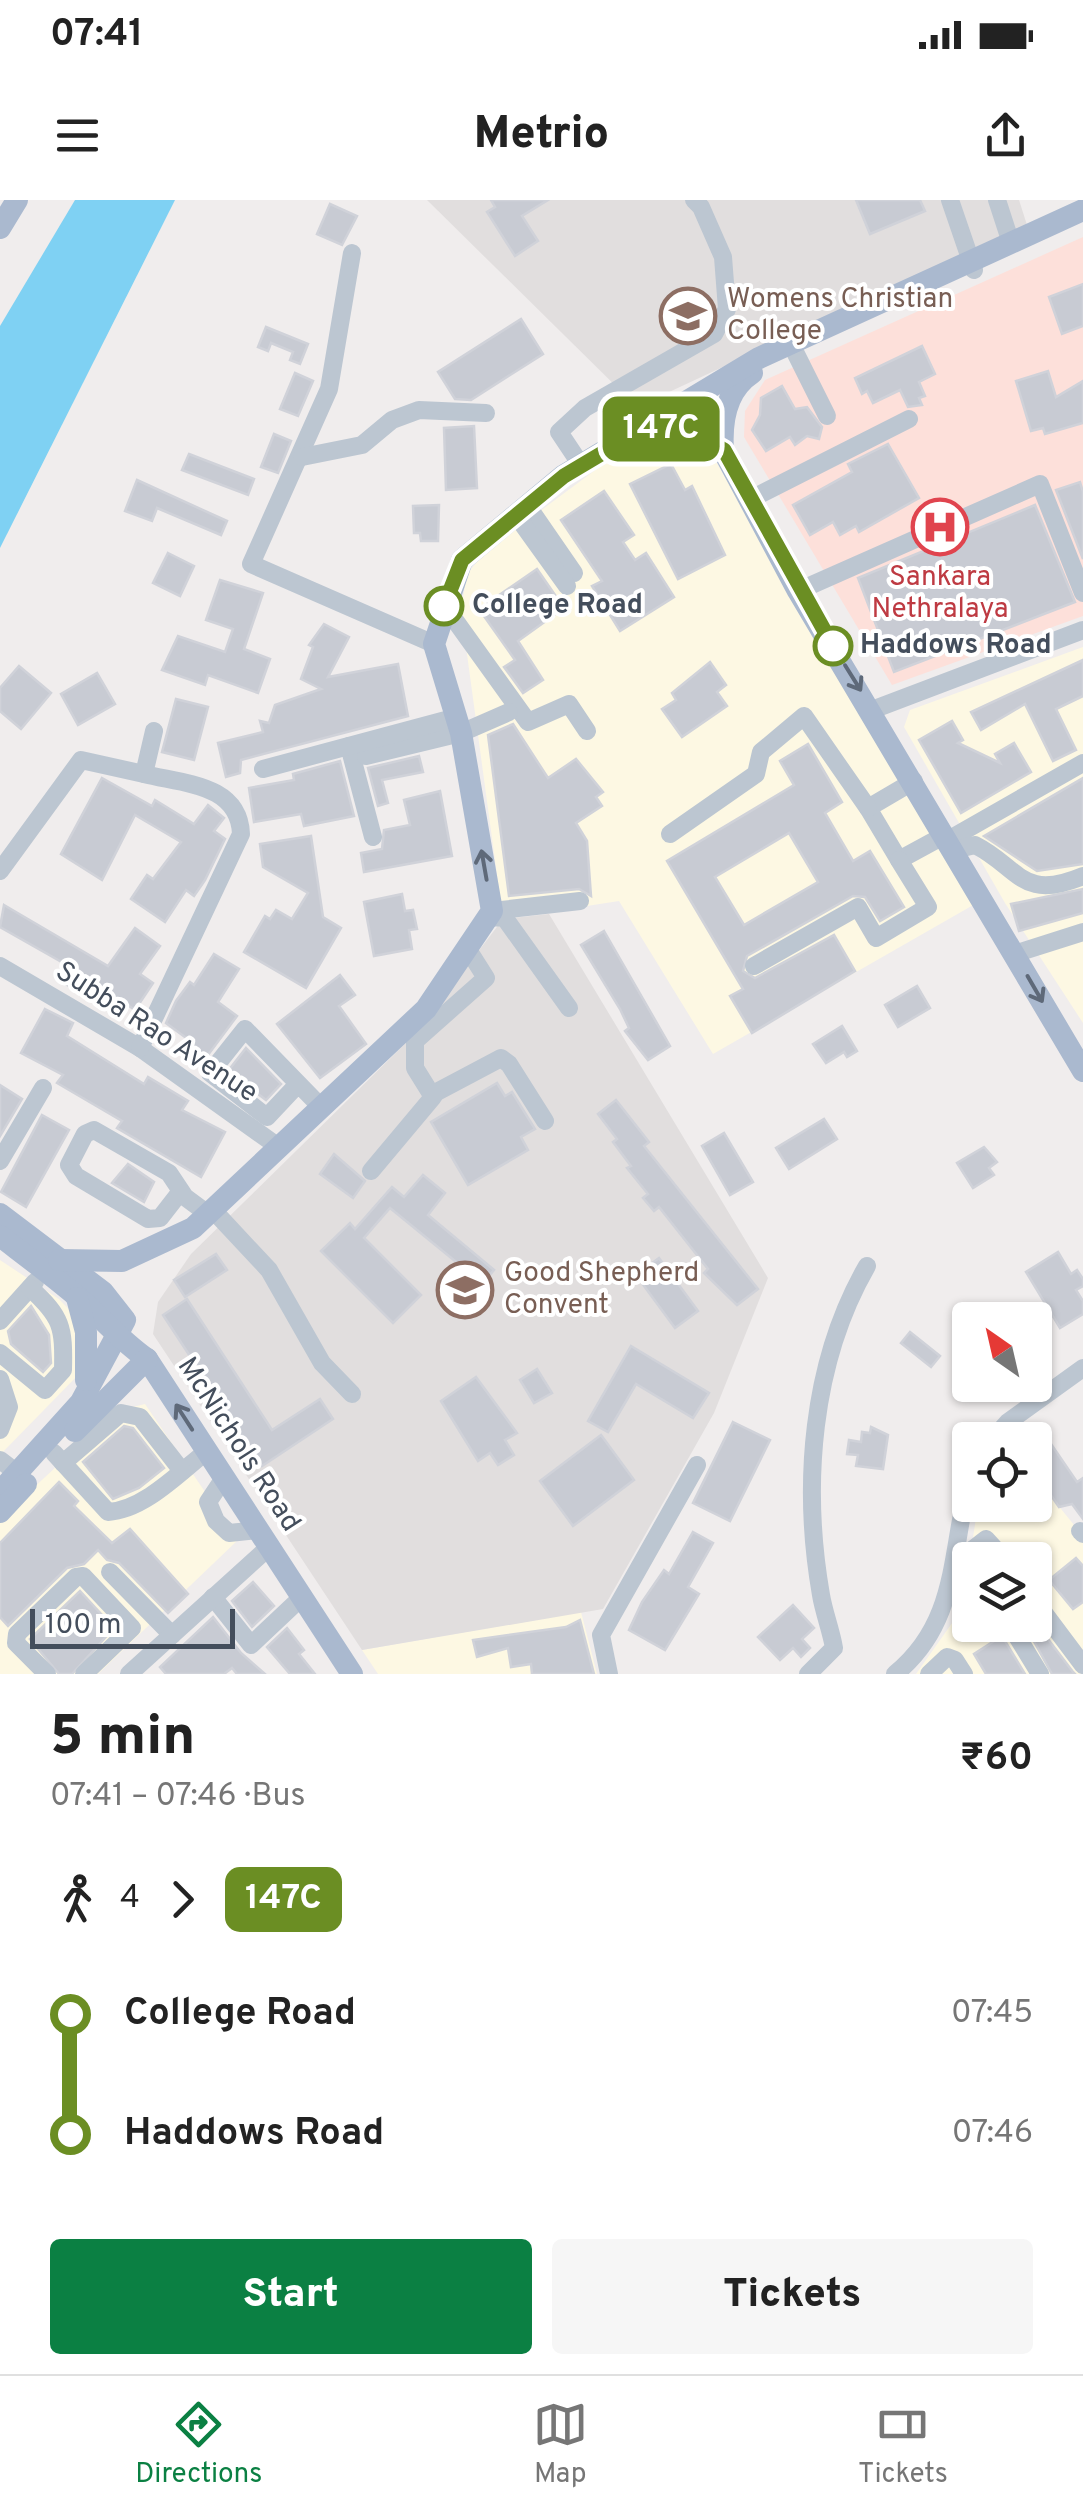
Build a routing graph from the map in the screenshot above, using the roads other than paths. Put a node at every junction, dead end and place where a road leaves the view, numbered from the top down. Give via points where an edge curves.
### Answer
1 (17, 200) edge
2 (694, 200) edge
3 (950, 200) edge
4 (997, 200) edge
5 (1083, 210) edge
6 (1083, 222) edge
7 (0, 228) edge
8 (1011, 242) junction
9 (352, 253) dead end
10 (972, 266) junction
11 (795, 352) junction
12 (486, 412) dead end
13 (826, 416) dead end
14 (909, 420) dead end
15 (648, 426) junction
16 (724, 450) junction
17 (302, 457) junction
18 (581, 465) junction
19 (749, 500) junction
20 (522, 510) junction
21 (570, 580) dead end
22 (798, 591) junction
23 (1083, 594) edge
24 (444, 606) junction
25 (1083, 630) edge
26 (434, 644) junction
27 (872, 710) junction
28 (508, 712) dead end
29 (459, 725) junction
30 (154, 731) dead end
31 (587, 732) dead end
32 (349, 746) junction
33 (366, 756) dead end
34 (1083, 763) edge
35 (264, 769) dead end
36 (144, 774) junction
37 (914, 782) junction
38 (868, 808) junction
39 (670, 834) dead end
40 (373, 837) dead end
41 (949, 842) junction
42 (899, 860) junction
43 (0, 871) edge
44 (1083, 876) edge
45 (580, 901) dead end
46 (489, 914) junction
47 (1083, 932) edge
48 (468, 948) junction
49 (1014, 954) junction
50 (0, 966) edge
51 (754, 966) dead end
52 (569, 1008) dead end
53 (140, 1048) junction
54 (1082, 1068) edge
55 (210, 1070) junction
56 (298, 1084) junction
57 (43, 1088) dead end
58 (196, 1088) junction
59 (433, 1094) junction
60 (322, 1108) junction
61 (545, 1120) dead end
62 (280, 1148) junction
63 (0, 1161) edge
64 (372, 1170) dead end
65 (181, 1191) junction
66 (0, 1214) edge
67 (205, 1217) junction
68 (0, 1236) edge
69 (867, 1266) dead end
70 (44, 1273) junction
71 (88, 1280) junction
72 (0, 1322) edge
73 (120, 1328) junction
74 (0, 1354) edge
75 (147, 1359) junction
76 (1083, 1368) edge
77 (0, 1379) edge
78 (46, 1390) junction
79 (352, 1394) dead end
80 (78, 1404) junction
81 (1008, 1422) edge
82 (0, 1430) edge
83 (59, 1459) junction
84 (193, 1462) junction
85 (697, 1465) dead end
86 (8, 1467) edge
87 (0, 1492) edge
88 (0, 1512) edge
89 (961, 1522) edge
90 (263, 1539) junction
91 (110, 1572) dead end
92 (303, 1596) junction
93 (213, 1598) junction
94 (1052, 1624) edge
95 (172, 1635) junction
96 (1020, 1642) edge
97 (112, 1650) junction
98 (1083, 1666) edge
99 (130, 1673) edge
100 (350, 1673) edge
101 (47, 1674) edge
102 (84, 1674) edge
103 (608, 1674) edge
104 (808, 1674) edge
105 (895, 1674) edge
106 (929, 1674) edge
107 (964, 1674) edge
108 (1040, 1674) edge

1 - 7 main road
2 - 18 street via 723,258 727,308 714,334 584,408 558,432
3 - 10 street
4 - 8 street
5 - 8 main road
6 - 10 main road
8 - 10 main road
9 - 17 street via 329,389
10 - 11 main road
10 - 15 main road via 759,358
11 - 13 street
11 - 16 main road via 735,384 722,426
12 - 17 street via 419,410 392,420 362,445
14 - 19 street
15 - 16 main road via 699,436
15 - 18 main road
16 - 19 main road
17 - 26 street via 252,564
18 - 20 main road
19 - 22 main road
20 - 21 street
20 - 24 main road via 462,560
22 - 23 street via 1040,484
22 -> 27 main road
24 - 26 main road
24 - 31 street via 528,722 569,704
25 - 27 street
26 - 29 main road
27 - 37 main road
28 - 29 street
29 - 32 street
29 - 33 street
46 -> 29 main road
30 - 36 street
32 - 35 street
32 - 40 street
34 - 41 street
36 - 43 street via 80,760
36 - 53 street via 221,794 240,818 241,834
37 - 38 street
37 - 41 main road
38 - 39 street via 804,716 761,752 756,774
38 - 42 street
41 - 42 street
41 - 44 street via 975,845 1029,883
41 - 49 main road
42 - 51 street via 928,907 876,938 858,907
45 - 46 street
46 - 48 main road
46 - 52 street via 504,917
47 - 49 street
48 - 59 street via 486,978 420,1033 413,1049
48 - 60 main road via 426,1010
49 -> 54 main road
50 - 53 street, Subba Rao Avenue
53 - 58 street, Subba Rao Avenue
55 - 56 street via 267,1117
55 - 56 street via 246,1030
55 - 58 street
56 - 60 street
57 - 63 street
58 - 62 street, Subba Rao Avenue
59 - 61 street via 501,1058
59 - 64 street
60 - 62 main road
62 - 67 main road
65 - 65 street via 169,1173 94,1130 69,1165 76,1176 148,1219 160,1218
65 - 67 street
66 - 70 main road, McNichols Road
67 - 71 main road
67 - 79 street via 269,1270 322,1363
68 - 70 main road, McNichols Road
69 - 104 street via 842,1308 810,1465 821,1595 834,1648
70 - 71 main road
70 - 71 main road, McNichols Road
70 - 72 street
70 - 78 street via 64,1339 64,1370
71 - 73 main road, McNichols Road
71 - 80 main road via 89,1361
73 - 75 main road, McNichols Road
73 - 80 main road
74 - 78 street
75 - 83 main road via 110,1392
84 -> 75 main road, McNichols Road
76 - 81 street
77 - 82 street via 9,1407
78 - 80 street
80 - 86 main road
83 - 84 street via 129,1413
83 - 84 street via 108,1512 121,1511
83 - 88 main road
84 - 90 main road, McNichols Road via 224,1478
85 - 103 street via 600,1636
86 - 87 main road
89 - 105 street via 940,1621 922,1652
90 - 92 main road, McNichols Road
90 - 93 street
91 - 95 street
92 - 93 street via 252,1645
92 - 100 main road, McNichols Road
93 - 95 street
94 - 98 street
95 - 99 street
96 - 108 street
97 - 99 street
97 - 101 street via 132,1628 83,1576 76,1577 17,1634 16,1643
97 - 102 street
106 - 107 street via 946,1657

